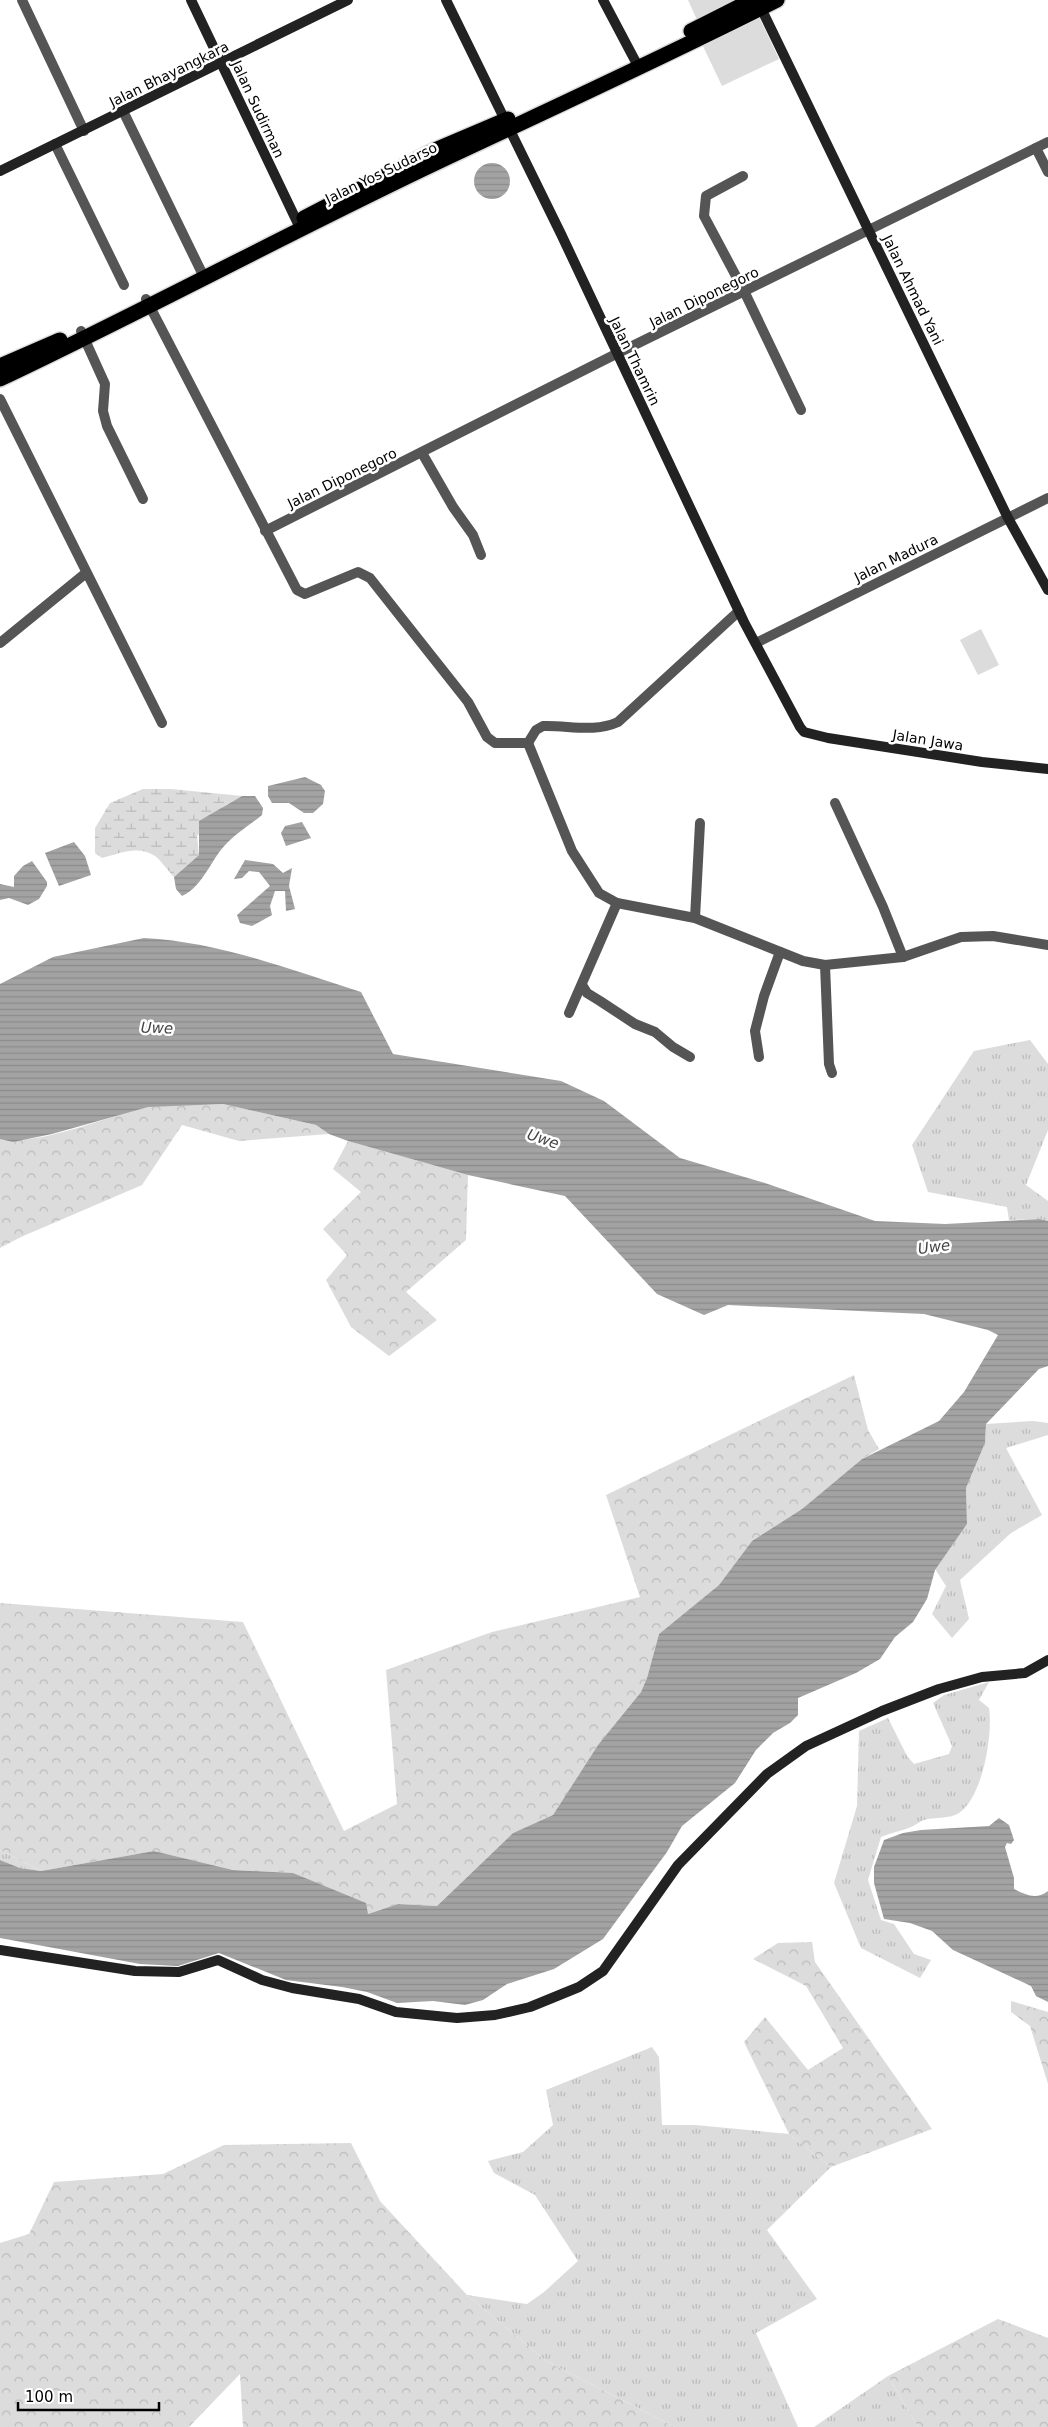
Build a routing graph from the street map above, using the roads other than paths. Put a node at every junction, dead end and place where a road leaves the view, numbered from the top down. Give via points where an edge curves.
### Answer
1 (22, 0) edge
2 (191, 0) edge
3 (348, 0) edge
4 (446, 0) edge
5 (603, 0) edge
6 (777, 0) edge
7 (757, 3) edge
8 (222, 64) junction
9 (636, 64) junction
10 (123, 111) junction
11 (508, 125) junction
12 (84, 131) junction
13 (1048, 142) edge
14 (55, 144) junction
15 (1036, 148) junction
16 (0, 171) edge
17 (1048, 172) edge
18 (743, 176) dead end
19 (299, 226) junction
20 (870, 232) junction
21 (202, 272) junction
22 (124, 286) dead end
23 (745, 293) junction
24 (148, 303) junction
25 (83, 335) junction
26 (616, 354) junction
27 (0, 366) edge
28 (0, 379) edge
29 (0, 399) edge
30 (801, 410) dead end
31 (422, 453) junction
32 (1048, 498) edge
33 (143, 499) dead end
34 (1008, 518) junction
35 (266, 531) junction
36 (481, 556) dead end
37 (86, 574) junction
38 (1048, 590) edge
39 (739, 611) junction
40 (756, 643) junction
41 (0, 644) edge
42 (162, 723) dead end
43 (804, 732) joint
44 (528, 743) junction
45 (1048, 769) edge
46 (835, 803) dead end
47 (700, 824) dead end
48 (617, 903) junction
49 (695, 918) junction
50 (1048, 945) edge
51 (780, 952) junction
52 (903, 956) junction
53 (825, 965) junction
54 (582, 985) junction
55 (569, 1013) dead end
56 (690, 1057) dead end
57 (759, 1057) dead end
58 (832, 1073) dead end
59 (1048, 1660) edge
60 (0, 1950) edge

1 - 12 street
2 - 8 street, Jalan Sudirman
3 - 8 street, Jalan Bhayangkara
4 - 11 street, Jalan Thamrin
5 - 9 street
6 - 7 highway, Jalan Yos Sudarso
7 - 9 highway, Jalan Yos Sudarso
7 - 20 street, Jalan Ahmad Yani
8 - 10 street, Jalan Bhayangkara
8 - 19 street, Jalan Sudirman
9 - 11 highway, Jalan Yos Sudarso
10 - 12 street, Jalan Bhayangkara
10 - 21 street
11 - 19 highway, Jalan Yos Sudarso
11 - 26 street, Jalan Thamrin
12 - 14 street, Jalan Bhayangkara
13 - 15 street, Jalan Diponegoro
14 - 16 street, Jalan Bhayangkara
14 - 22 street
15 - 17 street
15 - 20 street, Jalan Diponegoro
18 - 23 street via 706,196 704,216
19 - 21 highway, Jalan Yos Sudarso
19 - 24 highway, Jalan Yos Sudarso
20 - 23 street, Jalan Diponegoro
20 - 34 street, Jalan Ahmad Yani
21 - 24 highway, Jalan Yos Sudarso
23 - 26 street, Jalan Diponegoro
23 - 30 street
24 - 25 highway, Jalan Yos Sudarso
24 - 35 street
25 - 27 highway, Jalan Yos Sudarso
25 - 28 highway, Jalan Yos Sudarso
25 - 33 street via 105,384 103,412 107,426
26 - 31 street, Jalan Diponegoro
26 - 39 street, Jalan Thamrin
29 - 37 street
31 - 35 street, Jalan Diponegoro
31 - 36 street via 473,535
32 - 34 street, Jalan Madura
34 - 38 street, Jalan Ahmad Yani
34 - 40 street, Jalan Madura
35 - 44 street via 297,590 305,594 358,572 370,578 468,702 487,737 495,743
37 - 41 street
37 - 42 street
39 - 40 street, Jalan Thamrin
39 - 44 street via 618,722 592,729 543,726 536,730
40 - 43 street, Jalan Thamrin
43 - 45 street, Jalan Jawa via 982,762
44 - 48 street via 572,851 599,893
46 - 52 street
47 - 49 street
48 - 49 street
48 - 54 street
49 - 51 street
50 - 52 street via 993,936 961,937
51 - 53 street
51 - 57 street via 755,1031
52 - 53 street
53 - 58 street
54 - 55 street
54 - 56 street via 594,997 635,1024 655,1032
59 - 60 street via 1025,1673 982,1677 939,1689 882,1710 806,1746 767,1774 692,1848 603,1971 579,1987 530,2007 495,2015 457,2018 417,2016 359,1999 262,1980 218,1960 179,1972 135,1972

